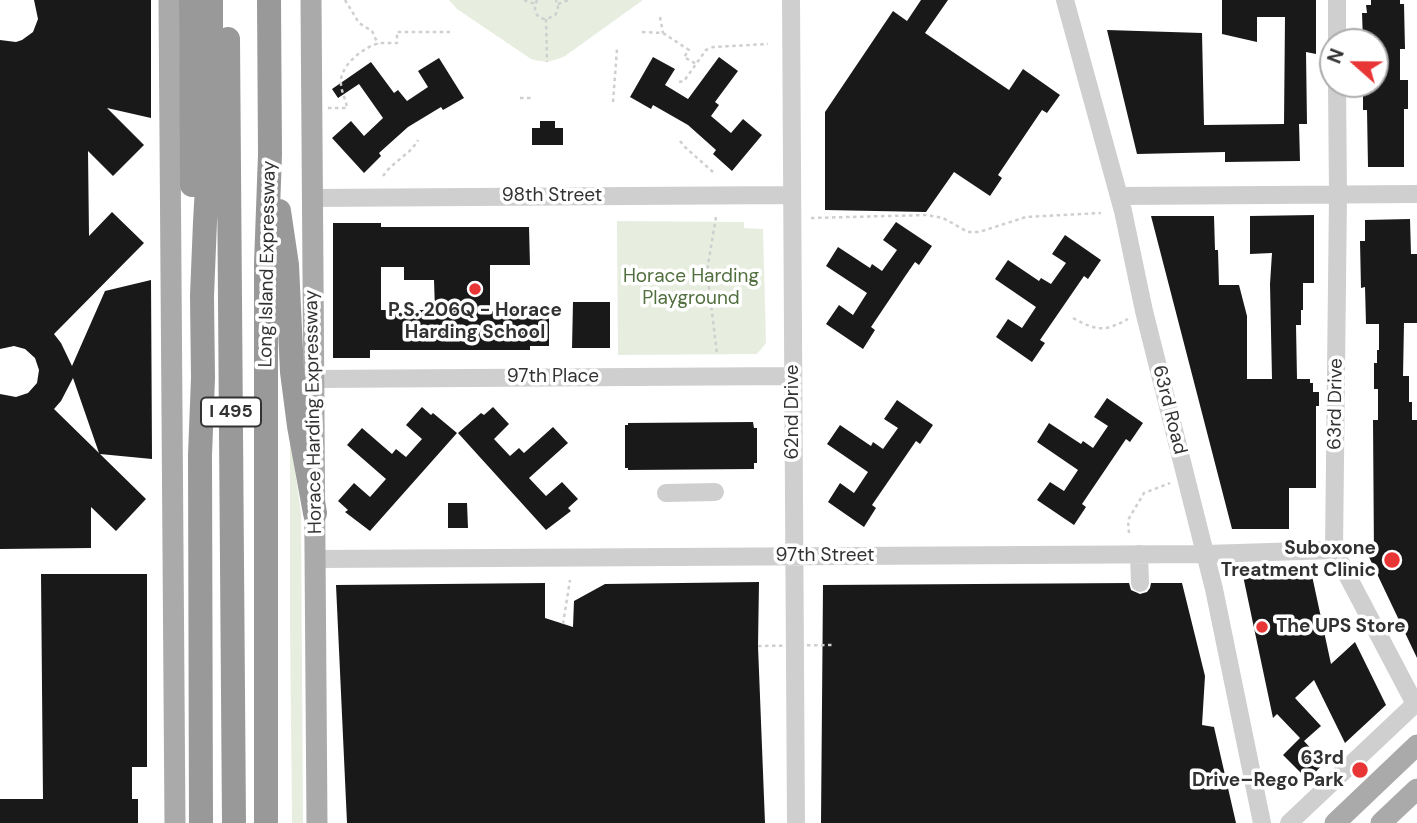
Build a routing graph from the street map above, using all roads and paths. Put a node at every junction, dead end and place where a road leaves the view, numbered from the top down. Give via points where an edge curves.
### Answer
1 (169, 0) edge
2 (191, 0) edge
3 (211, 0) edge
4 (228, 0) edge
5 (269, 0) edge
6 (311, 0) edge
7 (345, 0) edge
8 (524, 0) edge
9 (569, 0) edge
10 (791, 0) edge
11 (1065, 0) edge
12 (1336, 0) edge
13 (536, 2) edge
14 (557, 2) edge
15 (660, 17) dead end
16 (546, 19) junction
17 (1337, 28) edge
18 (450, 32) dead end
19 (642, 32) dead end
20 (663, 33) junction
21 (378, 44) junction
22 (768, 44) dead end
23 (617, 49) dead end
24 (547, 62) dead end
25 (696, 64) junction
26 (679, 82) dead end
27 (520, 98) dead end
28 (533, 98) dead end
29 (1337, 98) edge
30 (613, 102) dead end
31 (324, 108) dead end
32 (418, 140) dead end
33 (680, 141) dead end
34 (270, 154) junction
35 (713, 172) dead end
36 (383, 176) dead end
37 (1417, 194) edge
38 (792, 195) junction
39 (1338, 195) junction
40 (1119, 196) junction
41 (312, 198) junction
42 (1101, 213) dead end
43 (716, 217) dead end
44 (811, 218) dead end
45 (1073, 318) dead end
46 (1128, 319) dead end
47 (716, 354) dead end
48 (793, 376) junction
49 (313, 379) junction
50 (200, 455) junction
51 (1170, 482) dead end
52 (666, 492) dead end
53 (715, 492) dead end
54 (314, 513) junction
55 (1129, 533) dead end
56 (1334, 550) junction
57 (1139, 554) junction
58 (1206, 554) junction
59 (794, 556) junction
60 (316, 559) junction
61 (570, 580) dead end
62 (1140, 583) dead end
63 (563, 624) dead end
64 (834, 645) dead end
65 (758, 646) dead end
66 (1416, 703) edge
67 (1417, 746) edge
68 (1417, 789) edge
69 (175, 823) edge
70 (201, 823) edge
71 (234, 823) edge
72 (266, 823) edge
73 (317, 823) edge
74 (796, 823) edge
75 (1262, 823) edge
76 (1289, 823) edge
77 (1335, 823) edge
78 (1381, 823) edge

1 - 69 main road
2 - 50 highway
3 - 50 highway
4 - 71 highway, Long Island Expressway / I 495
5 - 34 highway, Long Island Expressway / I 495
6 - 41 main road, Horace Harding Expressway
7 - 21 path
8 - 13 path
9 - 14 path
10 - 38 street, 62nd Drive
11 - 40 street, 63rd Road
12 - 17 street
13 - 16 path via 536,14
14 - 16 path via 556,14
15 - 20 path
16 - 24 path
18 - 21 path via 397,32 397,43
19 - 20 path
20 - 25 path via 689,50 684,57
21 - 31 path via 361,52 344,70 340,86 347,108
22 - 25 path via 713,47
23 - 30 path
25 - 26 path
27 - 28 path
29 - 39 street, 63rd Drive
32 - 36 path
33 - 35 path
34 - 54 highway via 287,265 292,372
34 - 72 highway, Long Island Expressway / I 495
37 - 39 street
38 - 41 street, 98th Street
38 - 48 street, 62nd Drive
39 - 40 street
39 - 56 street, 63rd Drive
40 - 58 street, 63rd Road
41 - 49 main road, Horace Harding Expressway
42 - 44 path via 1026,217 979,232 927,215
43 - 47 path via 707,271
45 - 46 path via 1101,329
48 - 49 street, 97th Place
48 - 59 street, 62nd Drive
49 - 54 main road, Horace Harding Expressway
50 - 70 highway
51 - 55 path via 1144,493 1128,520
52 - 53 street
54 - 60 main road, Horace Harding Expressway
56 - 58 street, 97th Street
56 - 66 street, 63rd Drive
57 - 58 street, 97th Street
57 - 59 street, 97th Street
57 - 62 street
58 - 75 street, 63rd Road
59 - 60 street, 97th Street
59 - 74 street, 62nd Drive
60 - 73 main road, Horace Harding Expressway
61 - 63 path
64 - 65 path, bridge
66 - 76 street
67 - 77 main road
68 - 78 main road

